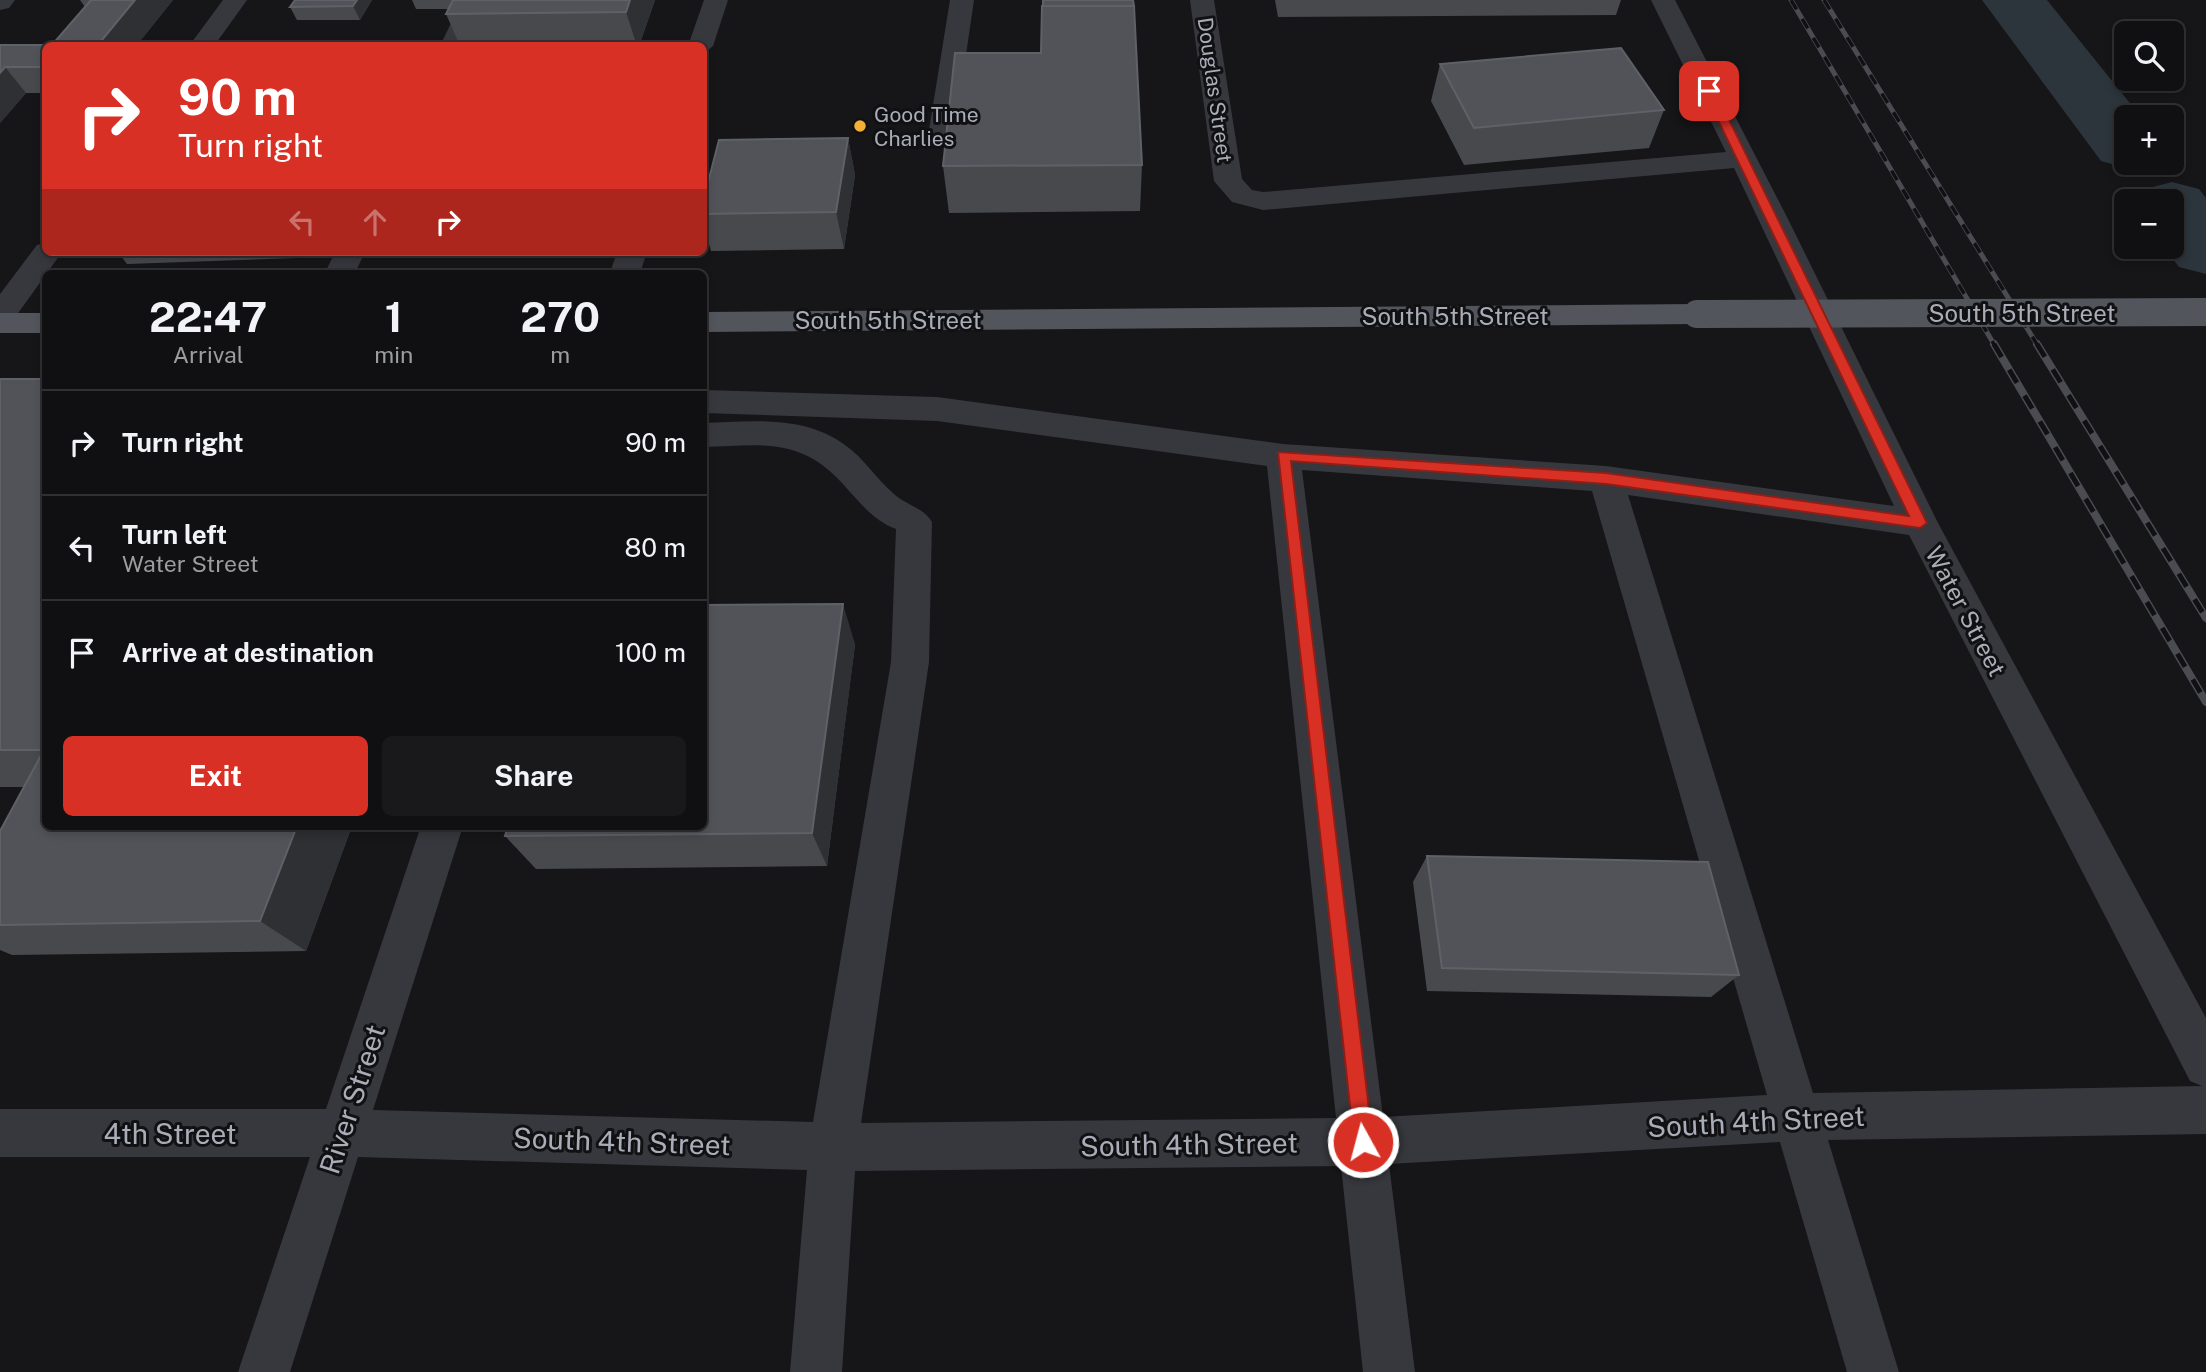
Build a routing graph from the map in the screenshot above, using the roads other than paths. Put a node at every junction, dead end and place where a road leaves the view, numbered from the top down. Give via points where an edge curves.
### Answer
1 (235, 0) edge
2 (474, 0) edge
3 (716, 0) edge
4 (962, 0) edge
5 (1202, 0) edge
6 (1663, 0) edge
7 (204, 42) edge
8 (454, 42) edge
9 (702, 42) edge
10 (942, 130) dead end
11 (1744, 159) junction
12 (44, 256) edge
13 (2206, 312) edge
14 (0, 316) edge
15 (707, 321) edge
16 (0, 323) edge
17 (42, 323) edge
18 (707, 401) edge
19 (707, 435) edge
20 (1283, 456) junction
21 (1606, 479) junction
22 (1920, 523) junction
23 (441, 830) edge
24 (2206, 1065) edge
25 (2206, 1110) edge
26 (1798, 1117) junction
27 (0, 1133) edge
28 (340, 1133) junction
29 (1363, 1142) junction
30 (833, 1147) junction
31 (264, 1372) edge
32 (816, 1372) edge
33 (1389, 1372) edge
34 (1873, 1372) edge

1 - 7 street
2 - 8 street
3 - 9 street
4 - 10 street
5 - 11 street, Douglas Street via 1228,181 1242,196 1263,201
6 - 11 street, Water Street
11 - 22 street, Water Street
12 - 14 street
13 - 15 main road, South 5th Street, bridge
16 - 17 main road
18 - 20 street via 937,409
19 - 30 street via 775,434 806,440 832,453 896,518 915,523 910,662
20 - 21 street
20 - 29 street
21 - 22 street
21 - 26 street
22 - 24 street, Water Street
23 - 28 street, River Street
25 - 26 street, South 4th Street
26 - 29 street, South 4th Street
26 - 34 street
27 - 28 street, 4th Street
28 - 30 street, South 4th Street
28 - 31 street, River Street
29 - 30 street, South 4th Street
29 - 33 street
30 - 32 street

